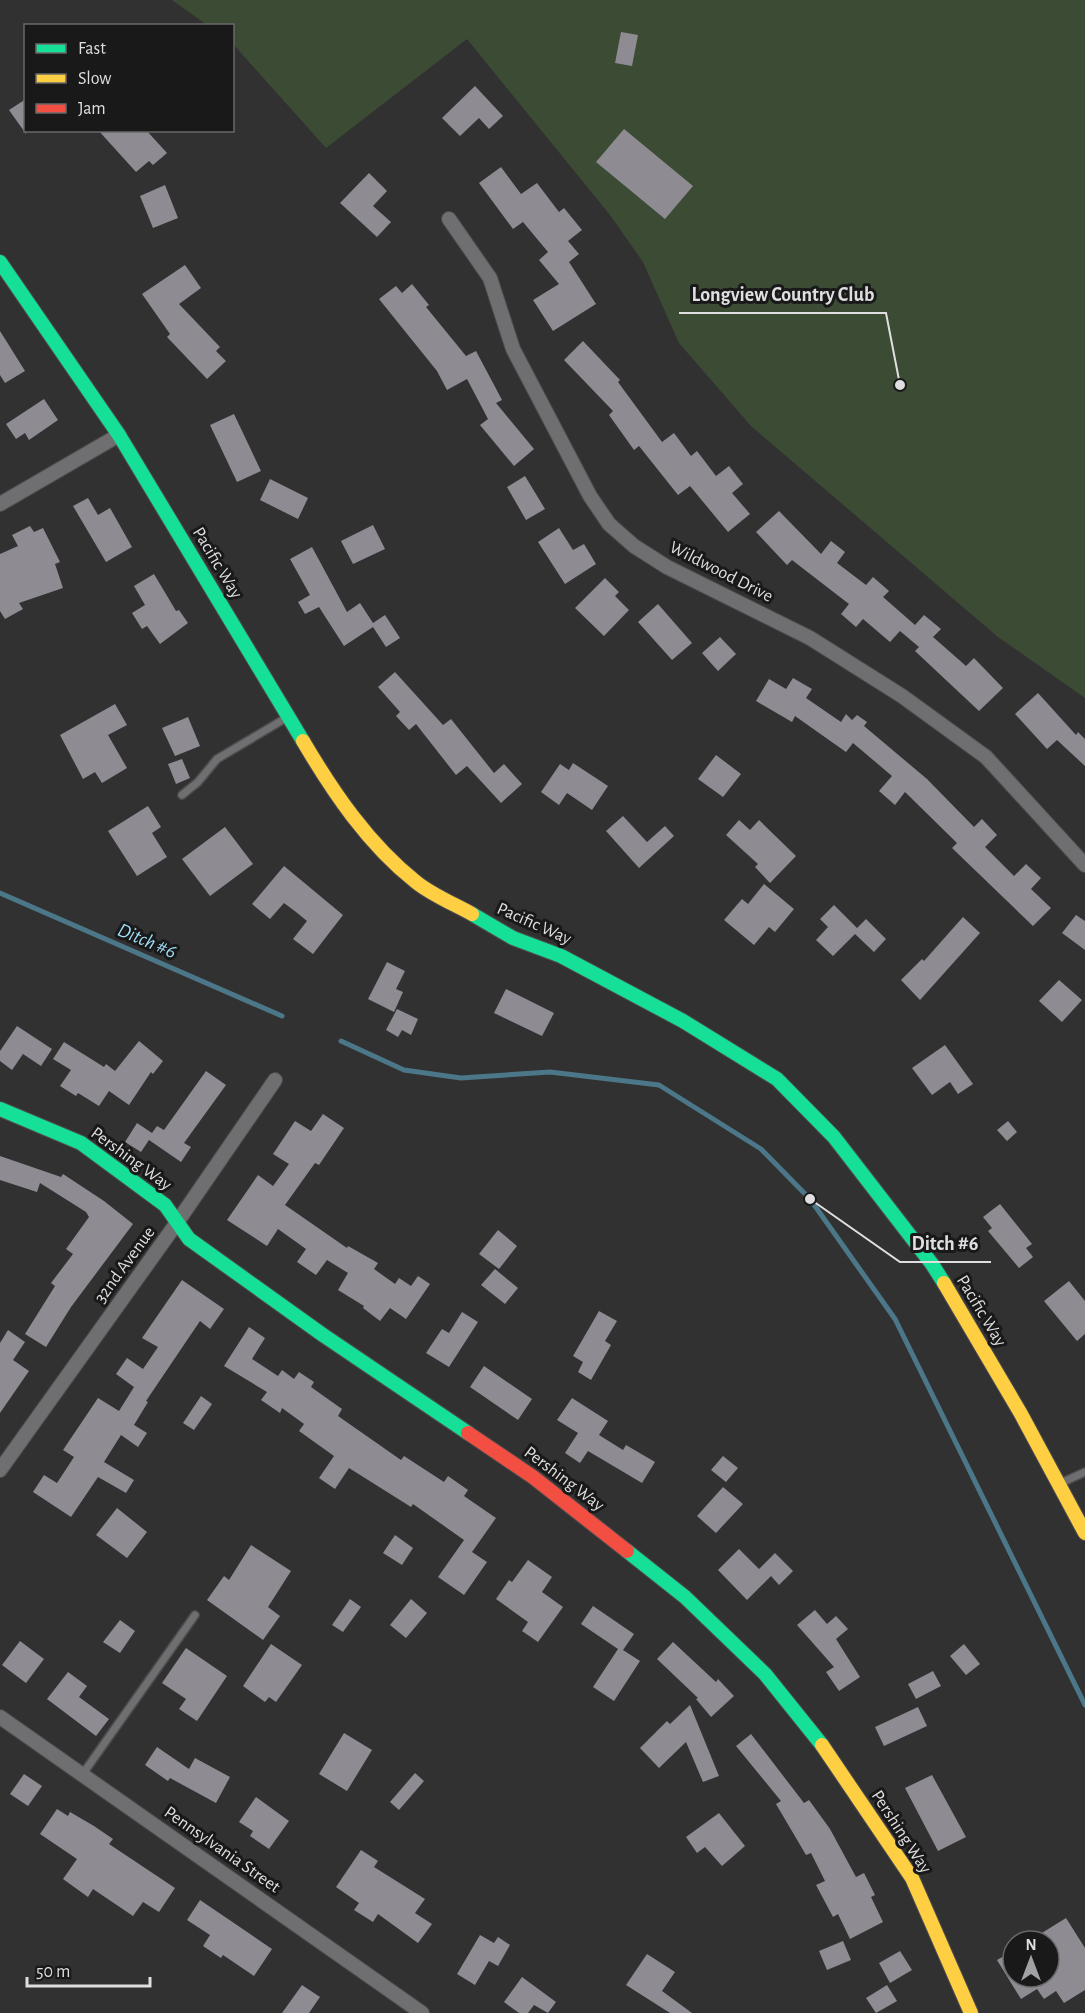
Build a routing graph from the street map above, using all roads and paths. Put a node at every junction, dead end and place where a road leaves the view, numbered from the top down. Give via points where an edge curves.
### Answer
1 (449, 219) dead end
2 (0, 262) edge
3 (119, 435) junction
4 (0, 504) edge
5 (288, 717) junction
6 (182, 795) dead end
7 (1085, 865) edge
8 (275, 1080) dead end
9 (0, 1109) edge
10 (176, 1224) junction
11 (0, 1470) edge
12 (1085, 1472) edge
13 (1059, 1484) junction
14 (1085, 1533) edge
15 (195, 1615) dead end
16 (0, 1717) edge
17 (82, 1775) junction
18 (422, 2013) edge
19 (971, 2013) edge

1 - 7 street, Wildwood Drive via 490,278 513,349 590,496 609,524 667,567 810,638 911,702 986,757
2 - 3 main road, Pacific Way
3 - 4 street
3 - 5 main road, Pacific Way
5 - 6 lane via 217,759
5 - 13 main road, Pacific Way via 335,795 417,884 513,938 561,956 683,1021 777,1079 834,1137 932,1264
8 - 10 street, 32nd Avenue
9 - 10 main road, Pershing Way via 81,1143 165,1205
10 - 11 street, 32nd Avenue
10 - 19 main road, Pershing Way via 208,1253 533,1477 685,1597 765,1674 826,1750 912,1878
12 - 13 lane
13 - 14 main road, Pacific Way
15 - 17 lane
16 - 17 street, Pennsylvania Street
17 - 18 street, Pennsylvania Street

